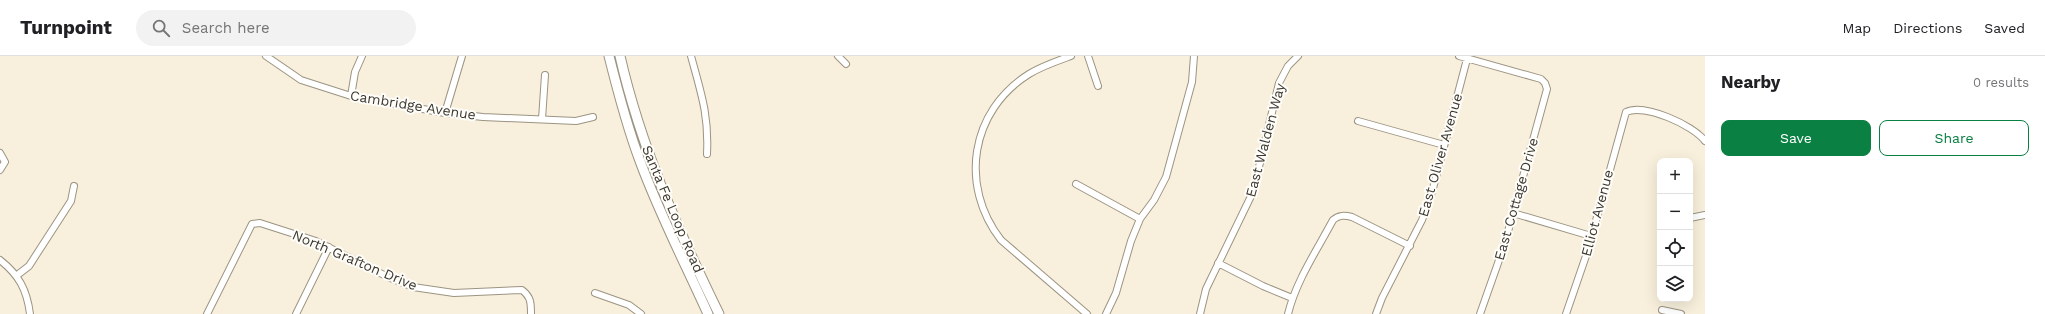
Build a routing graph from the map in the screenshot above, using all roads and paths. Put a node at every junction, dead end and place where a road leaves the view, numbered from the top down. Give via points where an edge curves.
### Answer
1 (266, 56) edge
2 (362, 56) edge
3 (462, 56) edge
4 (610, 56) edge
5 (620, 56) edge
6 (691, 56) edge
7 (838, 56) edge
8 (1071, 56) edge
9 (1088, 56) edge
10 (1194, 56) edge
11 (1298, 56) edge
12 (1459, 56) edge
13 (1467, 58) junction
14 (846, 64) dead end
15 (545, 75) dead end
16 (1098, 86) dead end
17 (351, 96) junction
18 (444, 113) junction
19 (593, 117) dead end
20 (542, 119) junction
21 (1358, 122) dead end
22 (1705, 141) edge
23 (1444, 145) junction
24 (0, 153) edge
25 (707, 154) dead end
26 (0, 170) edge
27 (1076, 184) dead end
28 (74, 186) dead end
29 (1513, 213) junction
30 (1705, 215) edge
31 (1693, 217) edge
32 (1140, 220) junction
33 (1591, 236) junction
34 (1410, 246) junction
35 (329, 247) junction
36 (0, 260) edge
37 (1218, 263) junction
38 (16, 276) junction
39 (595, 293) dead end
40 (1292, 298) junction
41 (1662, 310) dead end
42 (30, 314) edge
43 (207, 314) edge
44 (296, 314) edge
45 (531, 314) edge
46 (641, 314) edge
47 (708, 314) edge
48 (719, 314) edge
49 (1087, 314) edge
50 (1106, 314) edge
51 (1200, 314) edge
52 (1288, 314) edge
53 (1376, 314) edge
54 (1480, 314) edge
55 (1566, 314) edge
56 (1681, 314) edge

1 - 17 street, Cambridge Avenue via 300,80
2 - 17 street via 355,72
3 - 18 street
4 - 47 main road, Santa Fe Loop Road via 622,109 640,161 657,205
5 - 48 main road, Santa Fe Loop Road via 653,169
6 - 25 street via 706,108
7 - 14 street
8 - 49 street via 1028,74 1008,91 993,110 982,132 976,157 975,178 981,204 990,226 1001,240
9 - 16 street
10 - 32 street via 1192,82 1170,165 1154,200
11 - 37 street, East Walden Way via 1288,66 1279,83 1254,192
12 - 13 street
13 - 23 street, East Oliver Avenue
13 - 29 street, East Cottage Drive via 1541,79 1547,89
15 - 20 street
17 - 18 street, Cambridge Avenue
18 - 20 street, Cambridge Avenue
19 - 20 street, Cambridge Avenue via 576,121
21 - 23 street
22 - 33 street, Elliot Avenue via 1692,128 1670,118 1640,110 1631,109 1626,112
23 - 34 street, East Oliver Avenue via 1432,192
24 - 26 street via 5,162
27 - 32 street
28 - 38 street via 71,201 29,266
29 - 33 street
29 - 54 street, East Cottage Drive
30 - 31 street
32 - 50 street via 1116,293
33 - 55 street, Elliot Avenue
34 - 40 street via 1352,217 1337,216
34 - 53 street, East Oliver Avenue
35 - 43 street, North Grafton Drive via 260,223 252,224
35 - 44 street
35 - 45 street, North Grafton Drive via 413,287 454,293 522,290 528,295
36 - 38 street
37 - 40 street
37 - 51 street, East Walden Way via 1206,289
38 - 42 street via 23,285
39 - 46 street via 629,305
40 - 52 street
41 - 56 street

